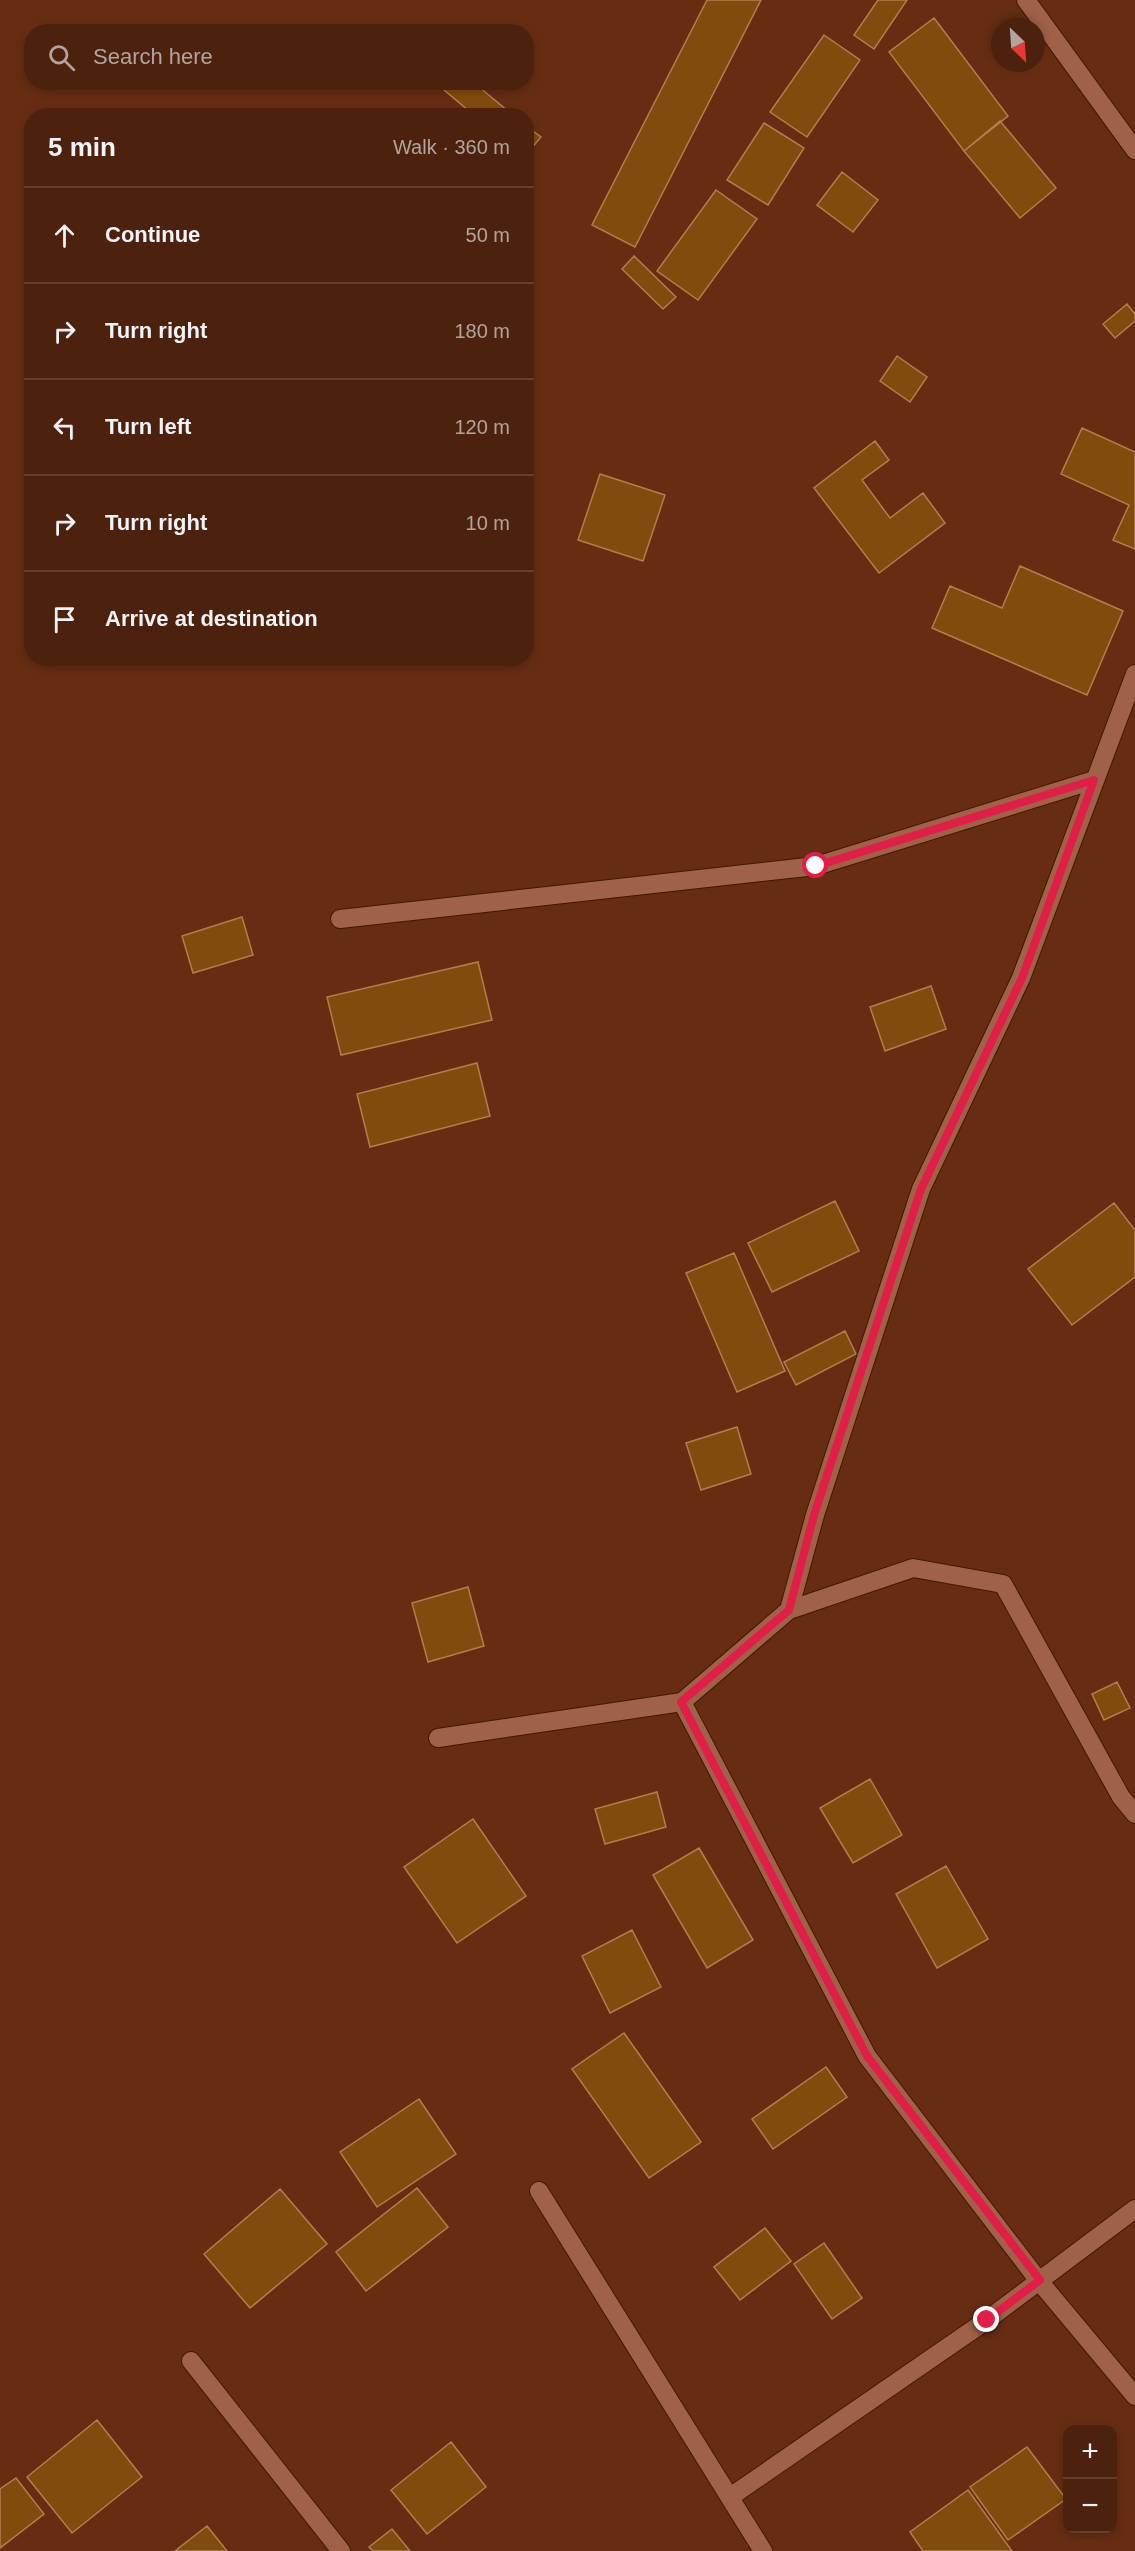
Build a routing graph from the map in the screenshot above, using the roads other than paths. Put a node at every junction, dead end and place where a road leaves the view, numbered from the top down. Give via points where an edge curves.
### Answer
1 (1026, 0) edge
2 (1135, 150) edge
3 (1135, 674) edge
4 (1094, 780) junction
5 (340, 919) dead end
6 (789, 1610) junction
7 (681, 1702) junction
8 (438, 1738) dead end
9 (1135, 1814) edge
10 (539, 2191) dead end
11 (1135, 2209) edge
12 (1040, 2280) junction
13 (191, 2361) dead end
14 (1135, 2396) edge
15 (729, 2497) junction
16 (341, 2551) edge
17 (763, 2551) edge

1 - 2 street
3 - 4 street
4 - 5 street via 816,866
4 - 6 street via 1022,978 921,1189 814,1515
6 - 7 street
6 - 9 street via 913,1568 1003,1584 1121,1797
7 - 8 street
7 - 12 street via 867,2056
10 - 15 street
11 - 12 street
12 - 14 street
12 - 15 street
13 - 16 street
15 - 17 street

